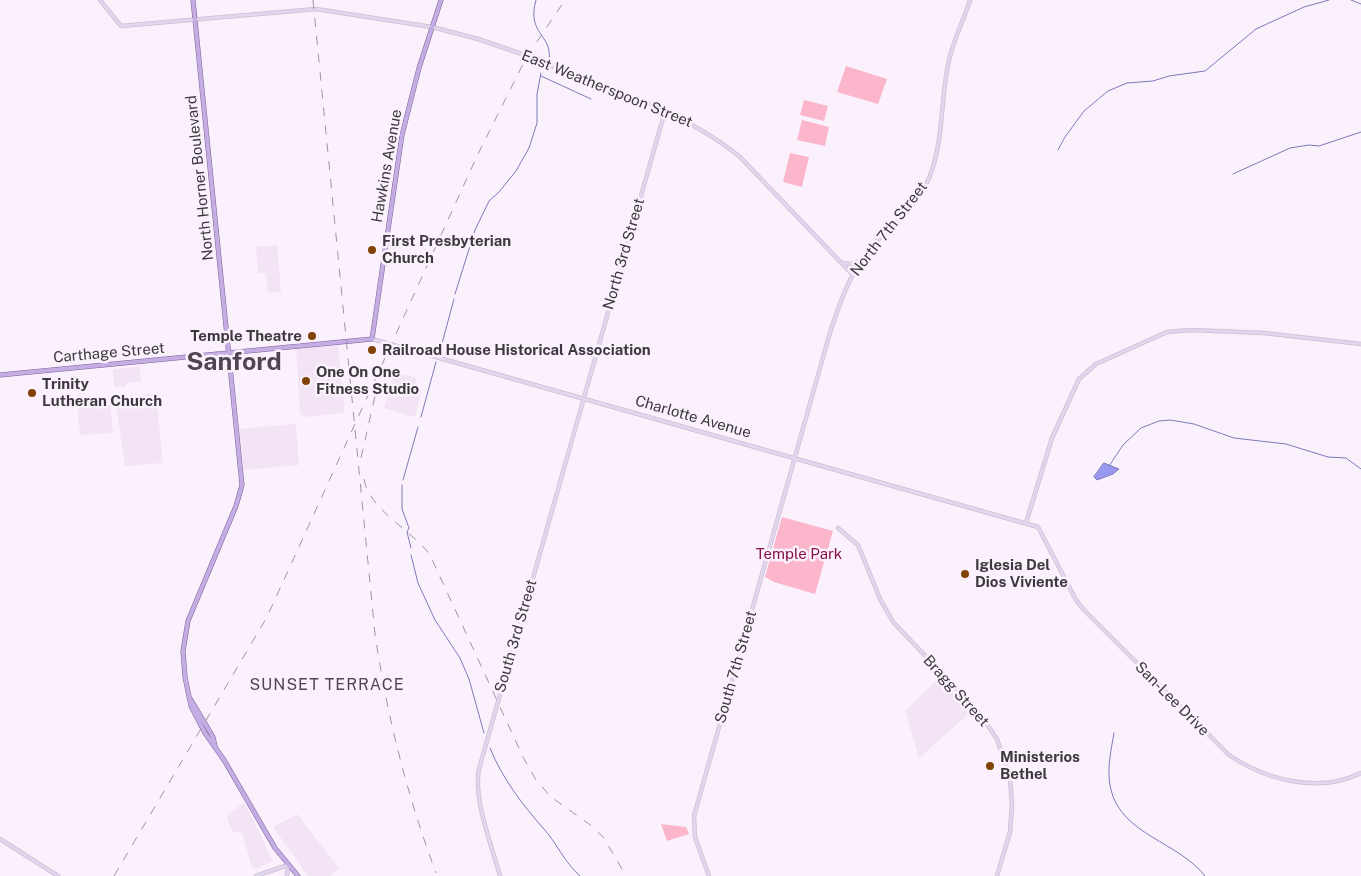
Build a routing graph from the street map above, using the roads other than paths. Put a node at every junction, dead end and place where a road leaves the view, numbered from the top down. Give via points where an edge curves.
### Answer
1 (100, 0) edge
2 (193, 0) edge
3 (441, 0) edge
4 (970, 0) edge
5 (195, 20) junction
6 (432, 27) junction
7 (665, 111) junction
8 (861, 260) junction
9 (841, 262) junction
10 (852, 274) junction
11 (372, 339) junction
12 (340, 343) joint
13 (1361, 344) edge
14 (230, 353) junction
15 (0, 375) edge
16 (584, 398) junction
17 (795, 458) junction
18 (1026, 523) junction
19 (1038, 527) joint
20 (838, 528) dead end
21 (1361, 773) edge
22 (0, 839) edge
23 (288, 865) junction
24 (58, 876) edge
25 (256, 876) edge
26 (287, 876) edge
27 (298, 876) edge
28 (500, 876) edge
29 (709, 876) edge
30 (997, 876) edge

1 - 5 street, East Weatherspoon Street via 120,26
2 - 5 main road, North Horner Boulevard
3 - 6 main road, Hawkins Avenue
4 - 8 street, North 7th Street via 948,62 937,151 925,187
5 - 6 street, East Weatherspoon Street via 306,9
5 - 14 main road, North Horner Boulevard
6 - 7 street, East Weatherspoon Street, bridge via 519,53
6 - 11 main road, Hawkins Avenue via 418,68 402,135
7 - 9 street, East Weatherspoon Street via 697,126 740,157
7 - 16 street, North 3rd Street
8 - 9 street via 851,264
8 - 10 street, North 7th Street
9 - 10 street, East Weatherspoon Street
10 - 17 street, North 7th Street via 837,309
11 - 12 main road, Charlotte Avenue
11 - 16 street, Charlotte Avenue
12 - 14 main road, Carthage Street
13 - 18 street via 1264,333 1191,330 1167,332 1110,357 1088,370 1080,379 1050,444
14 - 15 main road, Carthage Street
14 - 23 main road, North Horner Boulevard via 242,486 240,498 193,607 186,630 184,667 191,706 200,725
16 - 17 street, Charlotte Avenue
16 - 28 street, South 3rd Street via 478,776 480,800
17 - 18 street, Charlotte Avenue
17 - 29 street, South 7th Street via 694,816 694,834
18 - 19 street, Charlotte Avenue
19 - 21 street, San-Lee Drive via 1084,610 1228,755 1257,770 1305,783 1333,783
20 - 30 street, Bragg Street via 858,545 893,622 977,710 1001,748 1010,778 1012,814
22 - 24 street
23 - 25 street
23 - 26 street
23 - 27 main road, North Horner Boulevard

